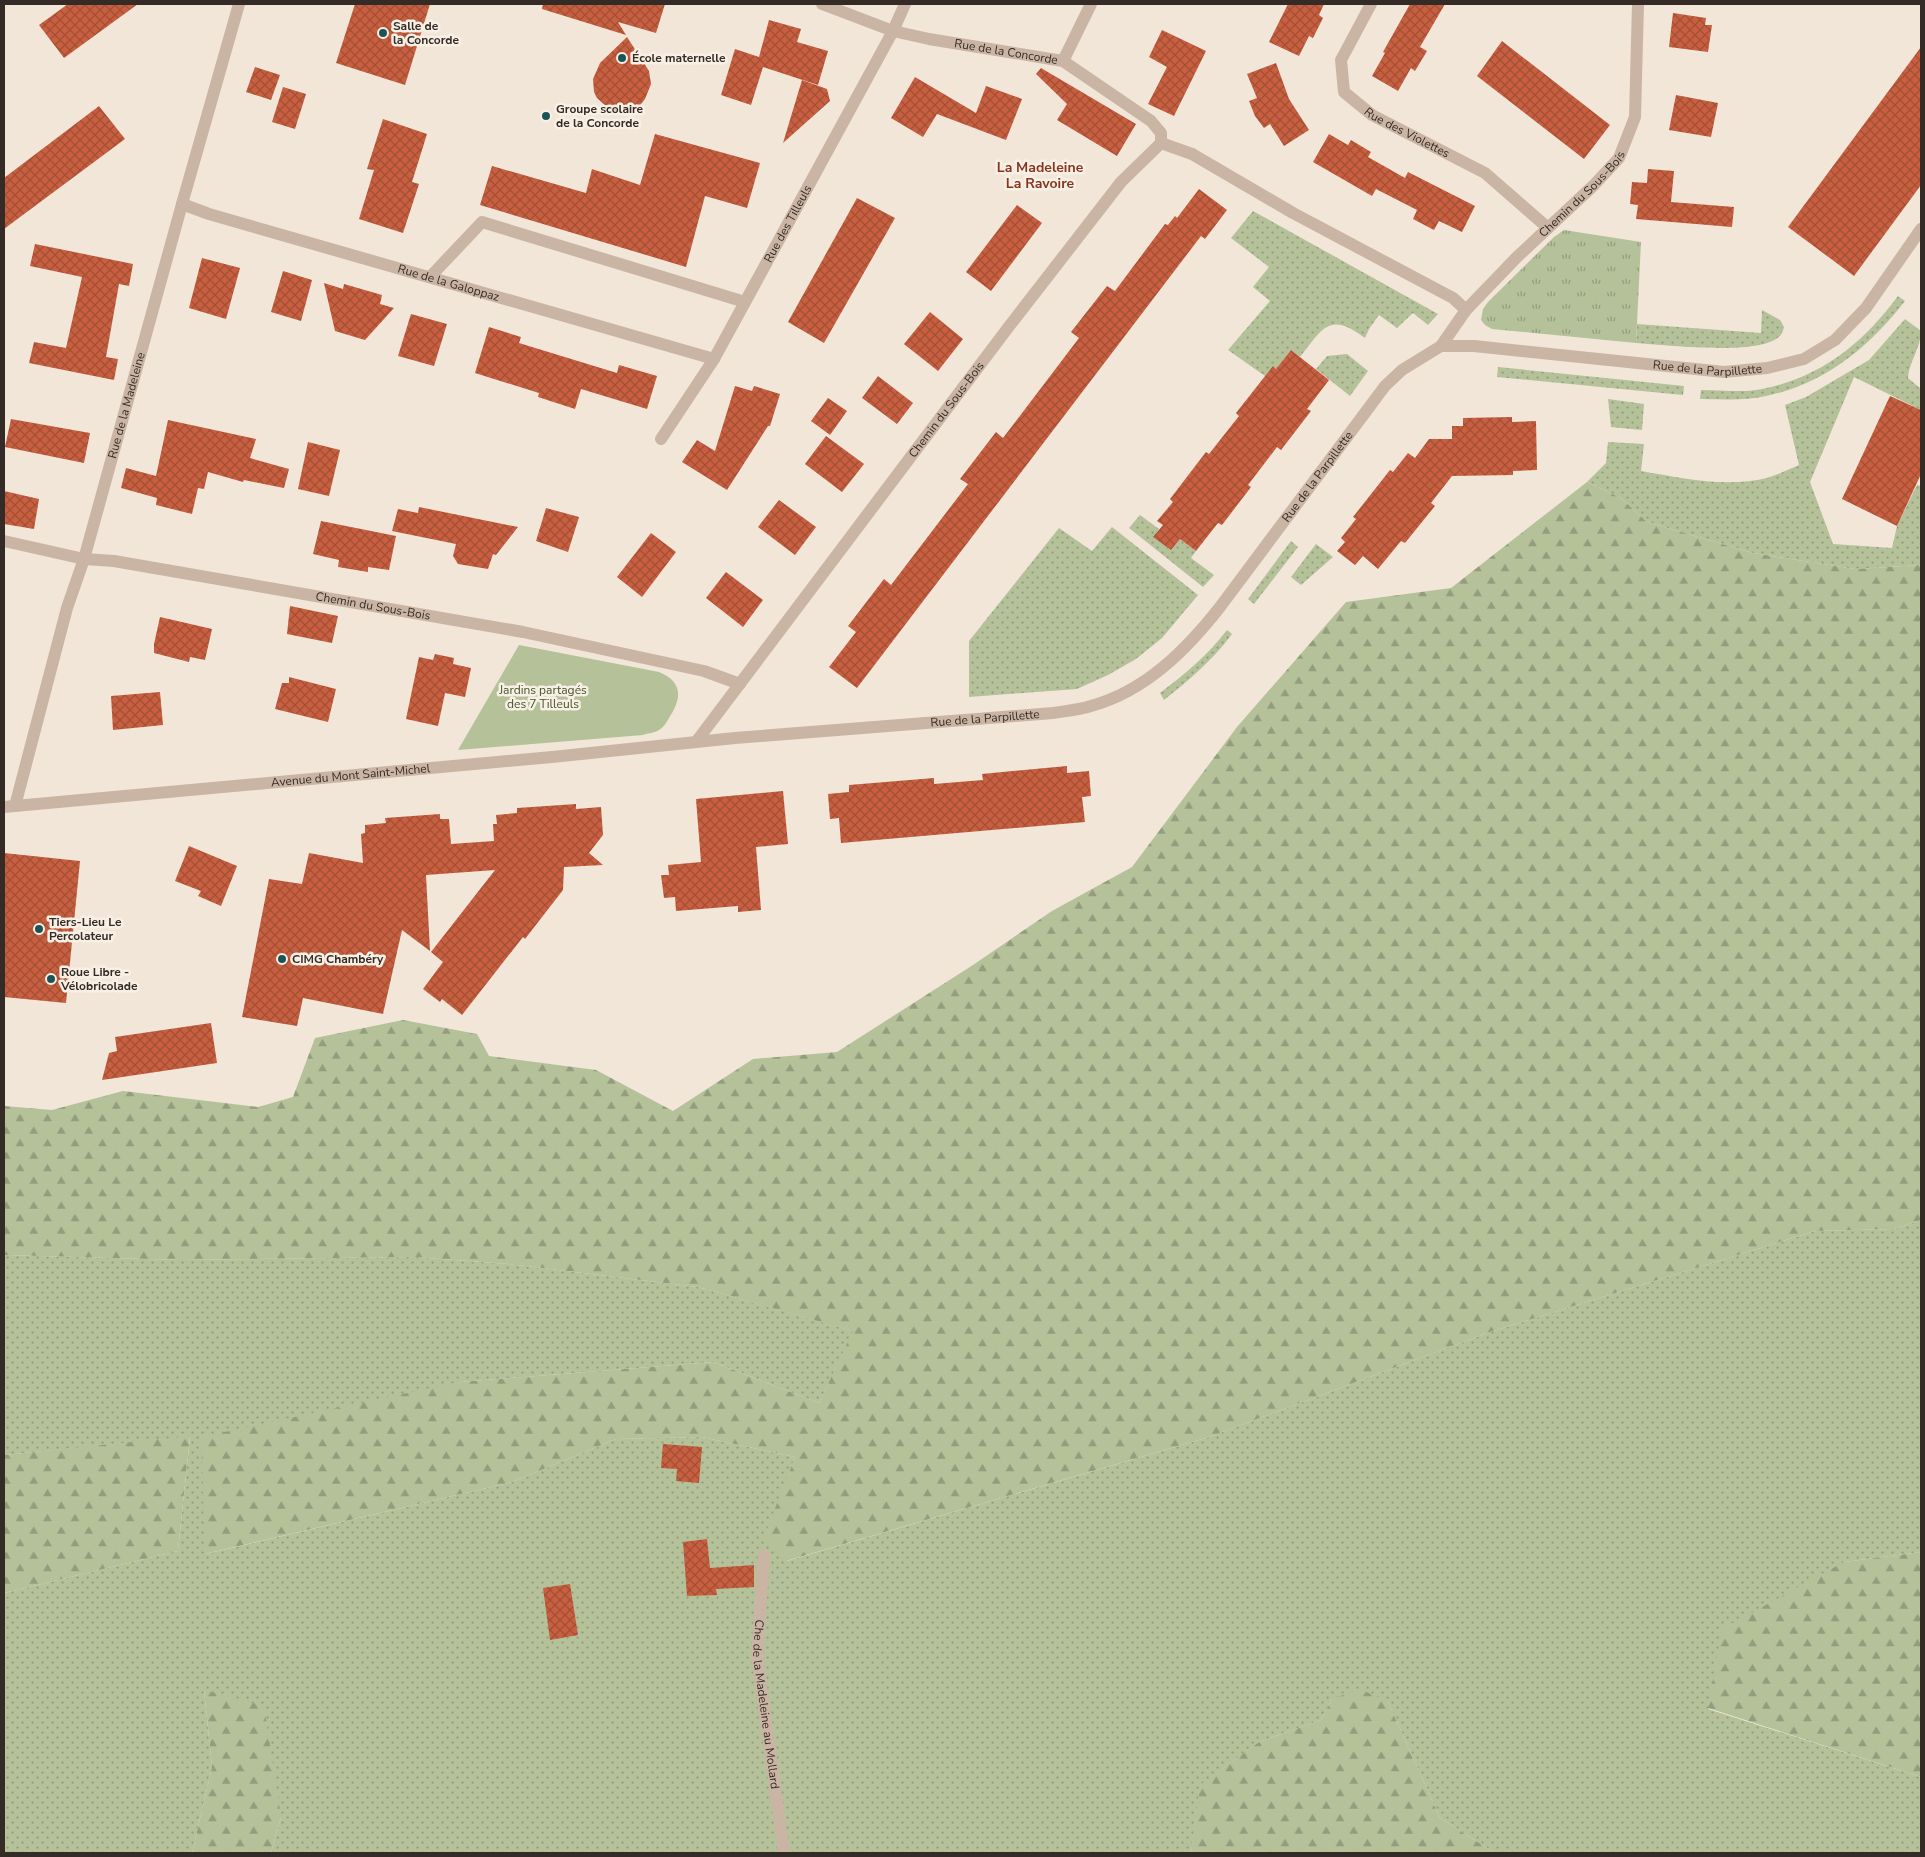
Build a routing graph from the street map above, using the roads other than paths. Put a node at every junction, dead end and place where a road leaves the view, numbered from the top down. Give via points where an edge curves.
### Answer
1 (239, 4) edge
2 (822, 4) edge
3 (905, 4) edge
4 (1091, 4) edge
5 (1371, 4) edge
6 (1638, 4) edge
7 (892, 31) junction
8 (1063, 60) junction
9 (1162, 143) junction
10 (182, 204) junction
11 (1548, 228) junction
12 (1921, 229) edge
13 (430, 277) junction
14 (746, 302) junction
15 (1466, 310) junction
16 (1441, 346) junction
17 (714, 360) junction
18 (661, 439) dead end
19 (4, 540) edge
20 (84, 559) junction
21 (740, 684) junction
22 (696, 742) junction
23 (9, 806) edge
24 (764, 1555) dead end
25 (784, 1853) edge

1 - 10 street, Rue de la Madeleine
2 - 7 street, Rue de la Concorde
3 - 7 street, Rue des Tilleuls
4 - 8 street
5 - 11 street, Rue des Violettes via 1341,60 1344,92 1372,115 1485,172
6 - 11 street, Chemin du Sous-Bois via 1635,116 1619,158
7 - 8 street, Rue de la Concorde
7 - 14 street, Rue des Tilleuls
8 - 9 street, Rue de la Concorde via 1151,121 1161,133
9 - 15 street via 1192,154 1293,213 1453,298
9 - 21 street, Chemin du Sous-Bois via 1121,182
10 - 13 street, Rue de la Galoppaz
10 - 20 street, Rue de la Madeleine
11 - 15 street, Chemin du Sous-Bois
12 - 16 street, Rue de la Parpillette via 1866,308 1835,340 1804,359 1767,368 1724,372 1474,346
13 - 14 street via 482,222
13 - 17 street, Rue de la Galoppaz
14 - 17 street, Rue des Tilleuls
15 - 16 street, Chemin du Sous-Bois
16 - 22 street, Rue de la Parpillette via 1402,370 1385,386 1201,631 1175,659 1143,682 1092,706 1053,713
17 - 18 street, Rue des Tilleuls
19 - 20 street, Chemin du Sous-Bois
20 - 21 street, Chemin du Sous-Bois via 114,561 524,632 704,671
20 - 23 street, Rue de la Madeleine
21 - 22 street, Chemin du Sous-Bois
22 - 23 street, Avenue du Mont Saint-Michel
24 - 25 street, Che de la Madeleine au Mollard via 757,1656

